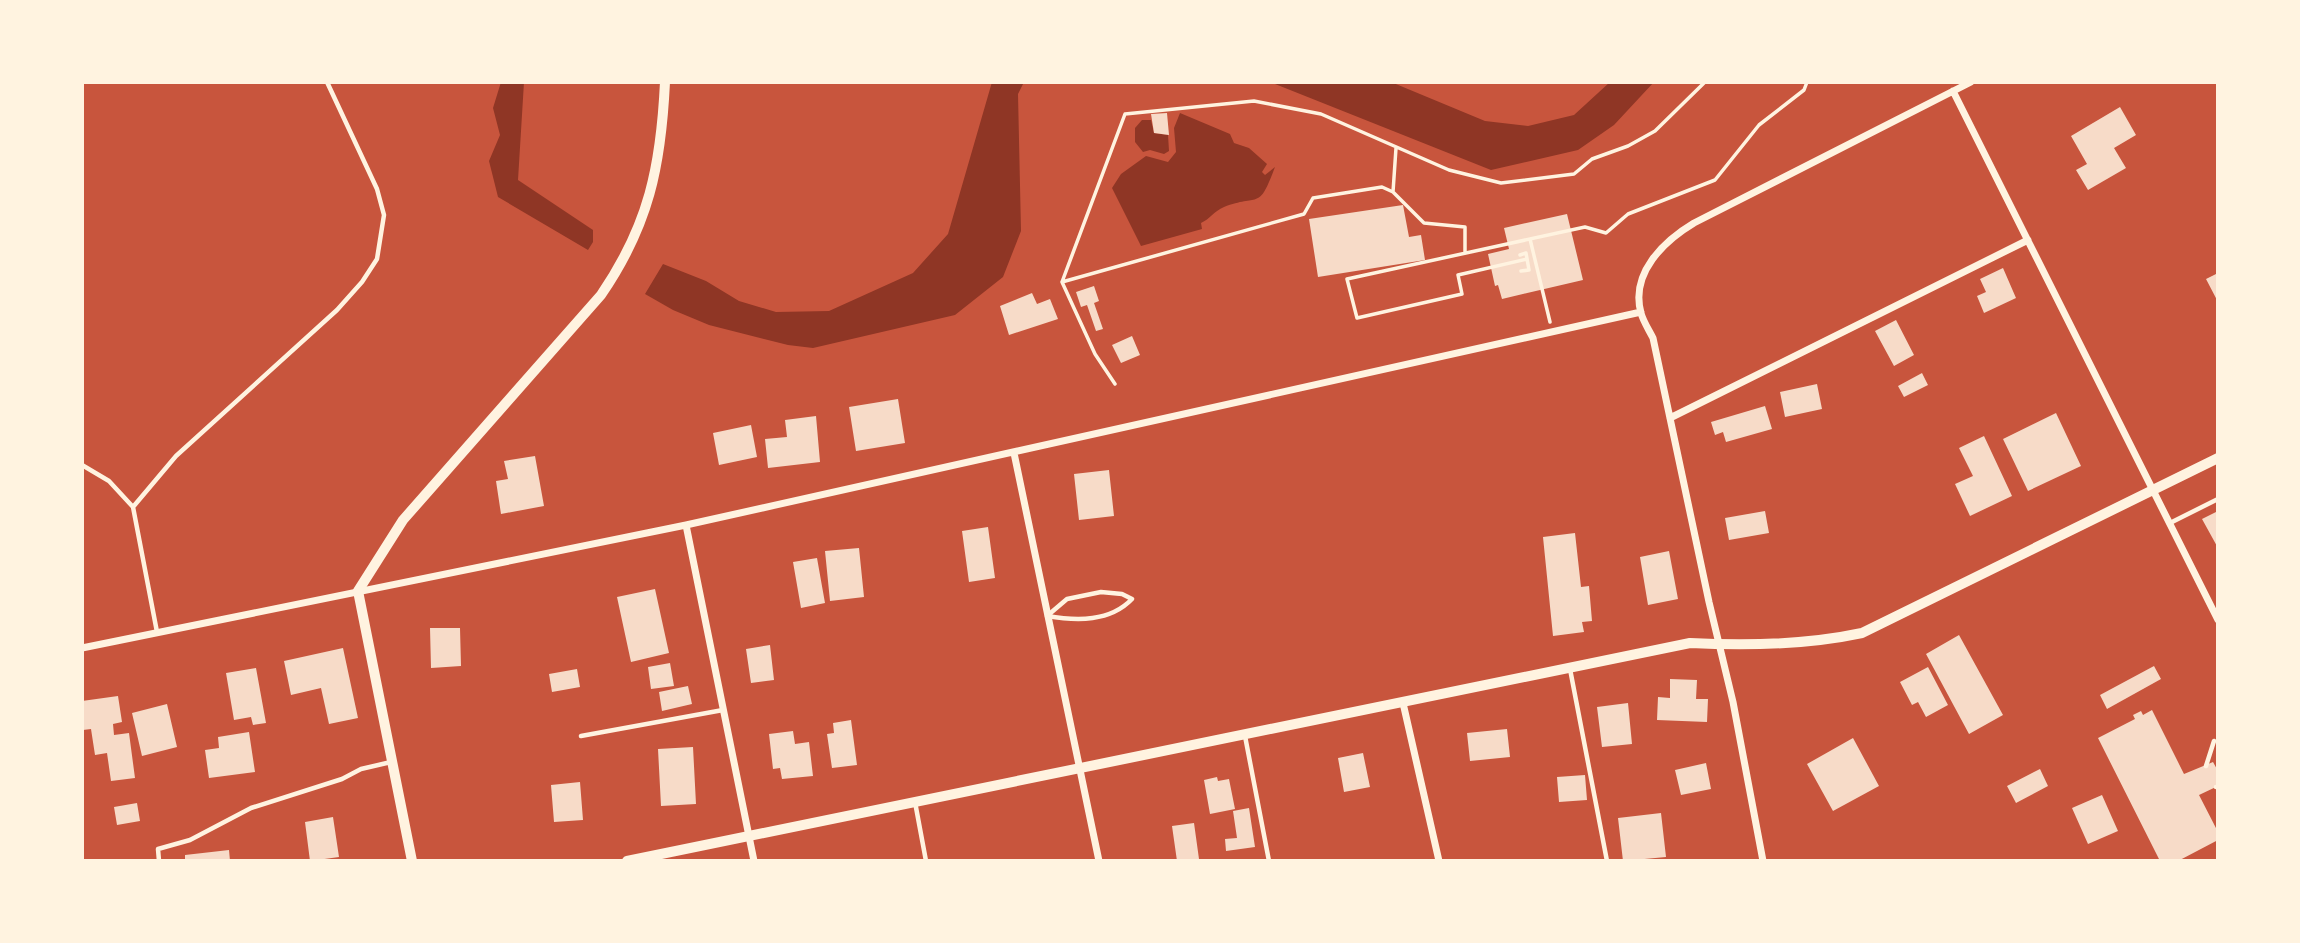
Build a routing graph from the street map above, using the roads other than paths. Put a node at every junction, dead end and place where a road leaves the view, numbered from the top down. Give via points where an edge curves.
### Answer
1 (327, 82) edge
2 (665, 82) edge
3 (1971, 82) edge
4 (1954, 91) junction
5 (2028, 240) junction
6 (1641, 313) junction
7 (1670, 418) junction
8 (1014, 453) junction
9 (2218, 457) edge
10 (82, 465) edge
11 (2152, 491) junction
12 (2218, 499) edge
13 (134, 508) junction
14 (2169, 523) junction
15 (686, 525) junction
16 (358, 591) junction
17 (1047, 615) junction
18 (2218, 620) edge
19 (157, 633) junction
20 (1721, 644) junction
21 (82, 648) edge
22 (1570, 668) junction
23 (1403, 703) junction
24 (723, 709) junction
25 (1245, 735) junction
26 (581, 736) dead end
27 (2214, 741) dead end
28 (392, 762) junction
29 (2206, 766) dead end
30 (1078, 769) junction
31 (915, 801) junction
32 (748, 834) junction
33 (159, 861) edge
34 (412, 861) edge
35 (627, 861) edge
36 (754, 861) edge
37 (926, 861) edge
38 (1099, 861) edge
39 (1269, 861) edge
40 (1439, 861) edge
41 (1607, 861) edge
42 (1763, 861) edge

1 - 13 lane via 377,188 384,215 377,259 337,310 176,456
2 - 16 street via 663,125 648,207 619,269 403,520
3 - 4 street
4 - 5 street
4 - 6 street via 1675,234 1652,258 1642,288
5 - 7 street
5 - 11 street
6 - 7 street via 1653,338
6 - 8 street
7 - 20 street
8 - 15 street
8 - 17 street
9 - 11 street
10 - 13 lane via 109,481
11 - 14 street
11 - 20 street via 1861,633
12 - 14 lane
13 - 19 lane
14 - 18 street
15 - 16 street
15 - 24 street
16 - 19 street
16 - 28 street
17 - 17 lane via 1073,621 1112,614 1132,599 1101,592 1068,599
17 - 30 street
19 - 21 street
20 - 22 street via 1690,643
20 - 42 street
22 - 23 street
22 - 41 lane
23 - 25 street
23 - 40 street
24 - 26 lane
24 - 32 street
25 - 30 street
25 - 39 lane
27 - 29 lane
28 - 33 lane via 251,807 190,840 158,849
28 - 34 street
30 - 31 street
30 - 38 street
31 - 32 street
31 - 37 lane
32 - 35 street
32 - 36 street

